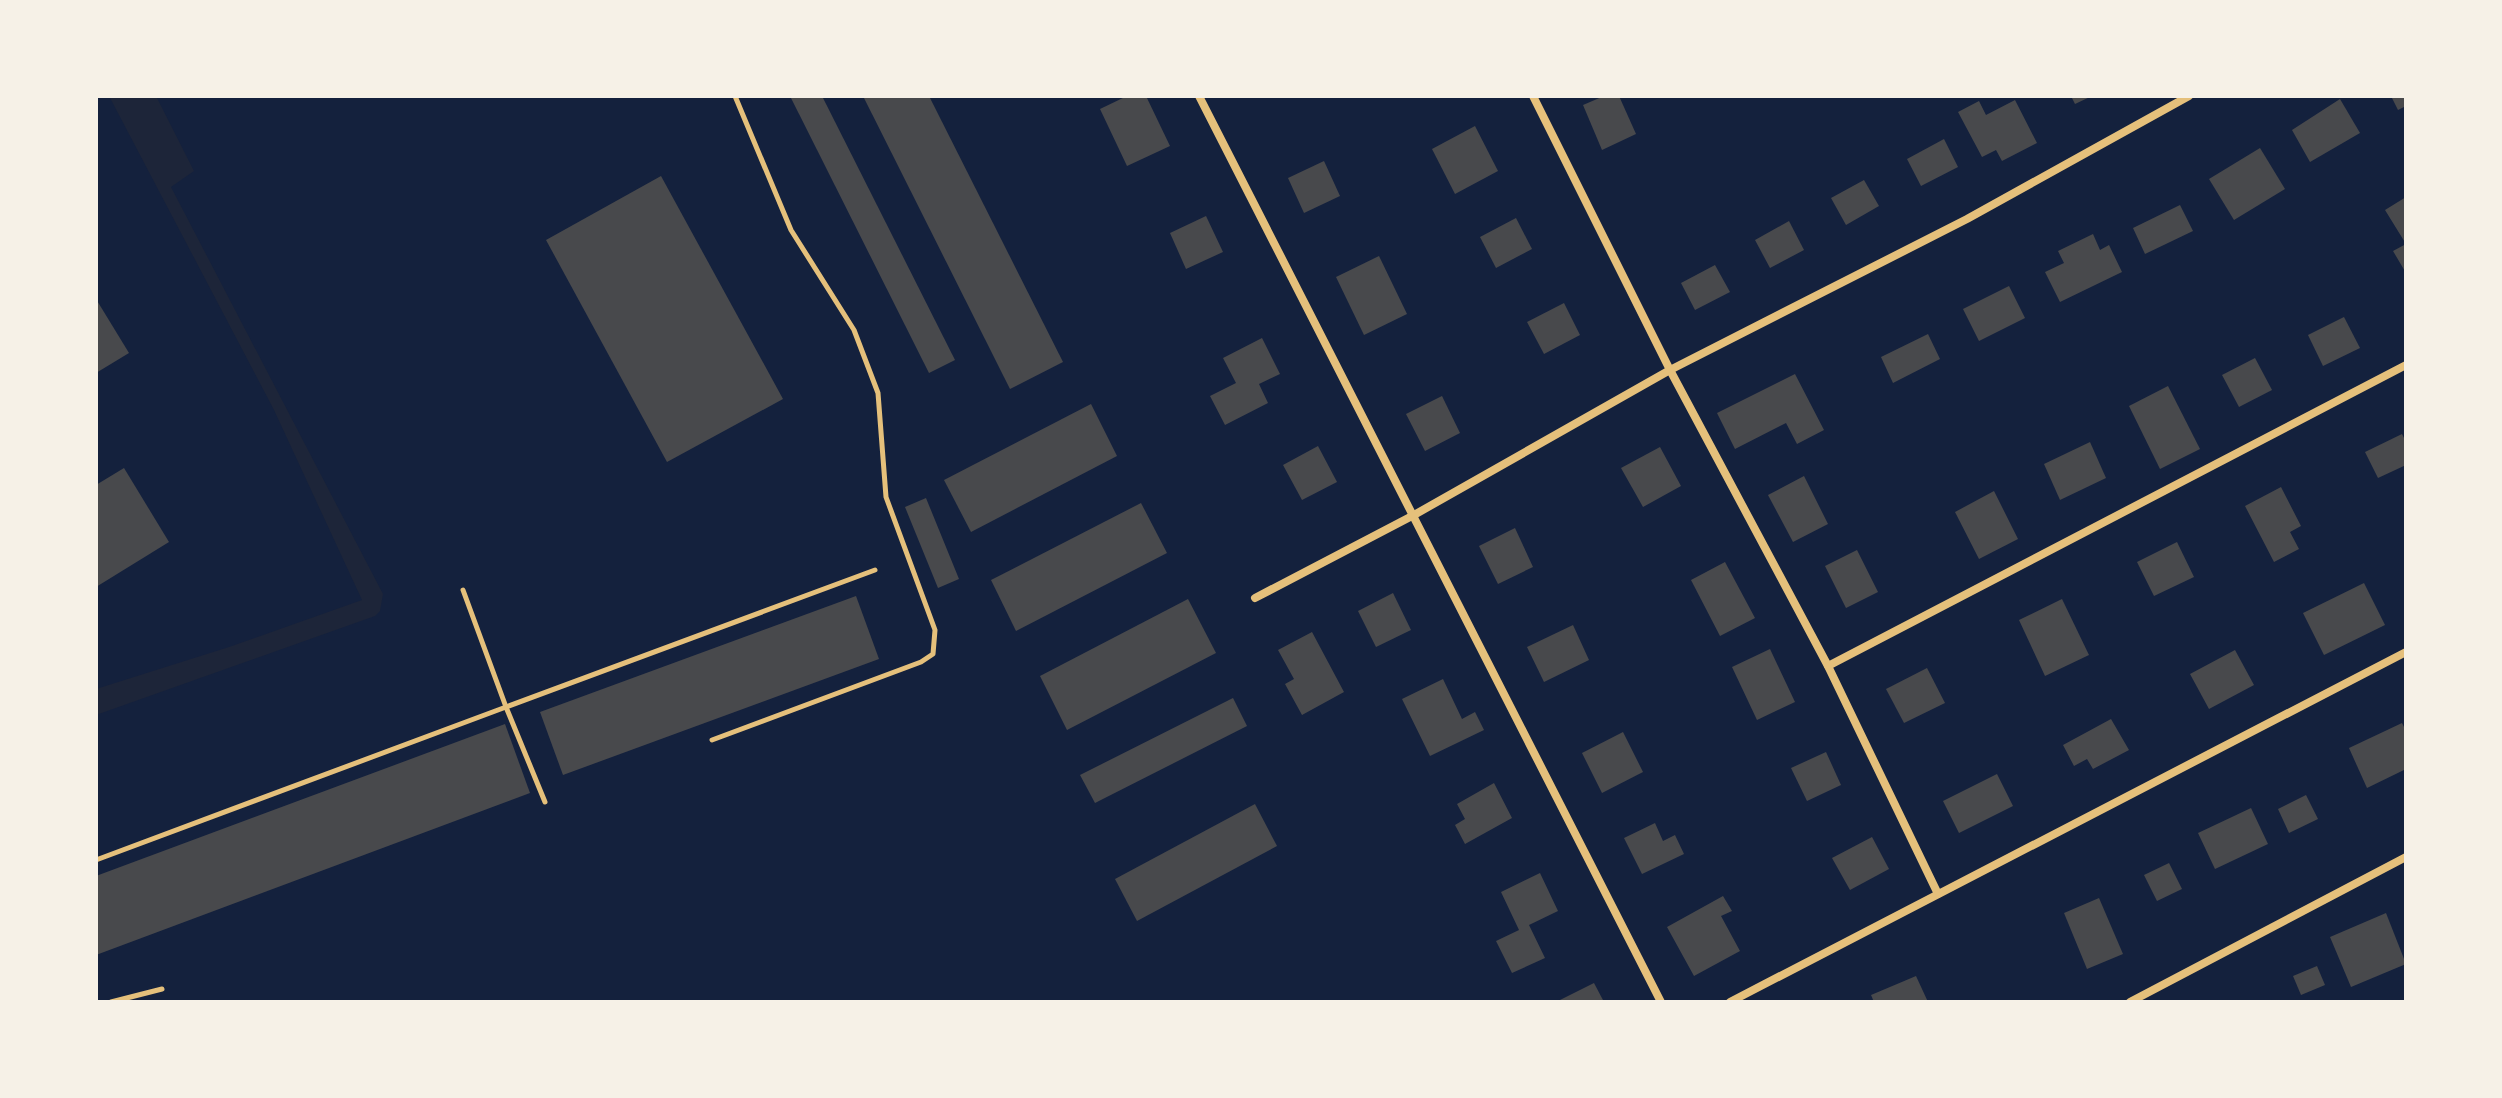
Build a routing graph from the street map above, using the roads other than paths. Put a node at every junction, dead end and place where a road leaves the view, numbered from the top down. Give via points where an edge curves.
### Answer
1 (1199, 96) edge
2 (1533, 96) edge
3 (2189, 96) edge
4 (2406, 365) edge
5 (1670, 370) junction
6 (1414, 515) junction
7 (1255, 598) dead end
8 (2406, 652) edge
9 (1828, 666) junction
10 (2406, 857) edge
11 (1938, 894) junction
12 (1661, 1002) edge
13 (1730, 1002) edge
14 (2130, 1002) edge

1 - 6 street
2 - 5 street
3 - 5 street via 1967,219
4 - 9 street
5 - 6 street
5 - 9 street
6 - 7 street
6 - 12 street
8 - 11 street
9 - 11 street
10 - 14 street
11 - 13 street

